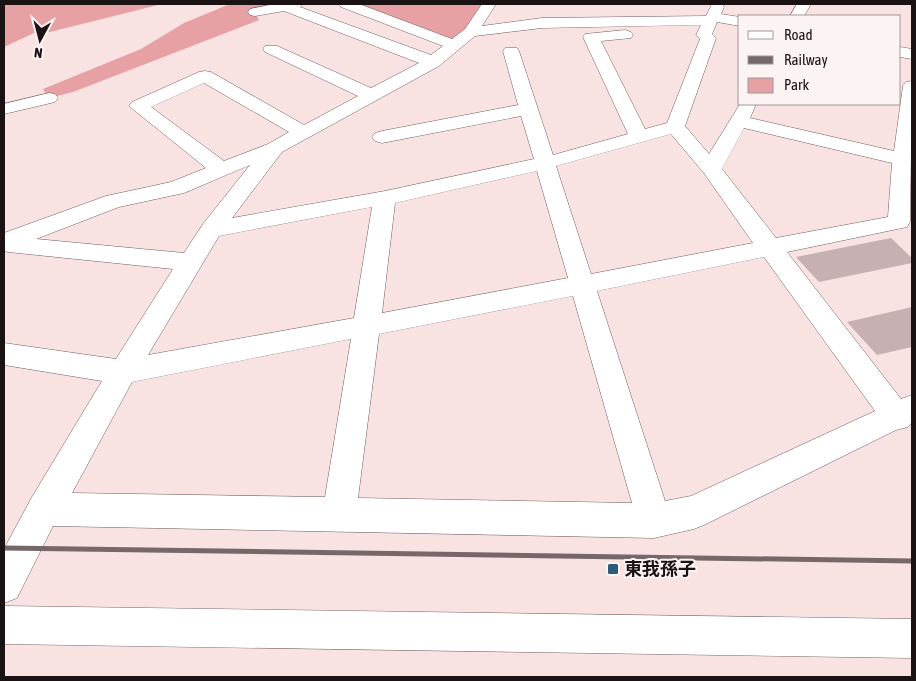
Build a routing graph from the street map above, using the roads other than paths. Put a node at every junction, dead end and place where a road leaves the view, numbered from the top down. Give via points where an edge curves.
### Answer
1 (346, 4) edge
2 (489, 4) edge
3 (804, 4) edge
4 (290, 5) edge
5 (255, 12) dead end
6 (714, 13) edge
7 (798, 15) edge
8 (738, 21) edge
9 (470, 32) junction
10 (628, 35) dead end
11 (454, 45) junction
12 (271, 49) dead end
13 (511, 51) dead end
14 (433, 62) junction
15 (912, 86) edge
16 (371, 96) junction
17 (49, 98) dead end
18 (4, 109) edge
19 (529, 109) junction
20 (744, 112) edge
21 (675, 127) junction
22 (303, 132) junction
23 (639, 136) junction
24 (382, 137) dead end
25 (275, 148) junction
26 (903, 158) junction
27 (545, 163) junction
28 (711, 169) junction
29 (222, 170) junction
30 (385, 198) junction
31 (211, 230) junction
32 (4, 243) edge
33 (771, 248) junction
34 (190, 262) junction
35 (582, 285) junction
36 (367, 326) junction
37 (4, 354) edge
38 (123, 372) junction
39 (905, 413) edge
40 (44, 509) junction
41 (339, 515) junction
42 (654, 521) junction
43 (4, 585) edge
44 (4, 625) edge
45 (912, 639) edge

1 - 11 street
2 - 9 street
3 - 7 street
4 - 5 street
4 - 14 street
6 - 8 street
6 - 9 street via 611,15
6 - 21 street
9 - 11 street
10 - 23 street via 591,36
11 - 14 street
12 - 16 street
13 - 19 street
14 - 16 street
15 - 26 street
16 - 22 street
17 - 18 street
19 - 24 street
19 - 27 street
20 - 26 street
20 - 28 street
21 - 23 street
21 - 28 street
22 - 25 street
22 - 29 street via 205,76 138,106
23 - 27 street
25 - 29 street
25 - 31 street
26 - 33 street via 899,222
27 - 30 street
27 - 35 street
28 - 33 street
29 - 32 street via 176,188 114,201
30 - 31 street
30 - 36 street
31 - 34 street
32 - 34 street
33 - 35 street
33 - 39 street
34 - 38 street
35 - 36 street
35 - 42 street
36 - 38 street
36 - 41 street
37 - 38 street
38 - 40 street
39 - 42 street via 694,512
40 - 41 street
40 - 43 street
41 - 42 street
44 - 45 street

